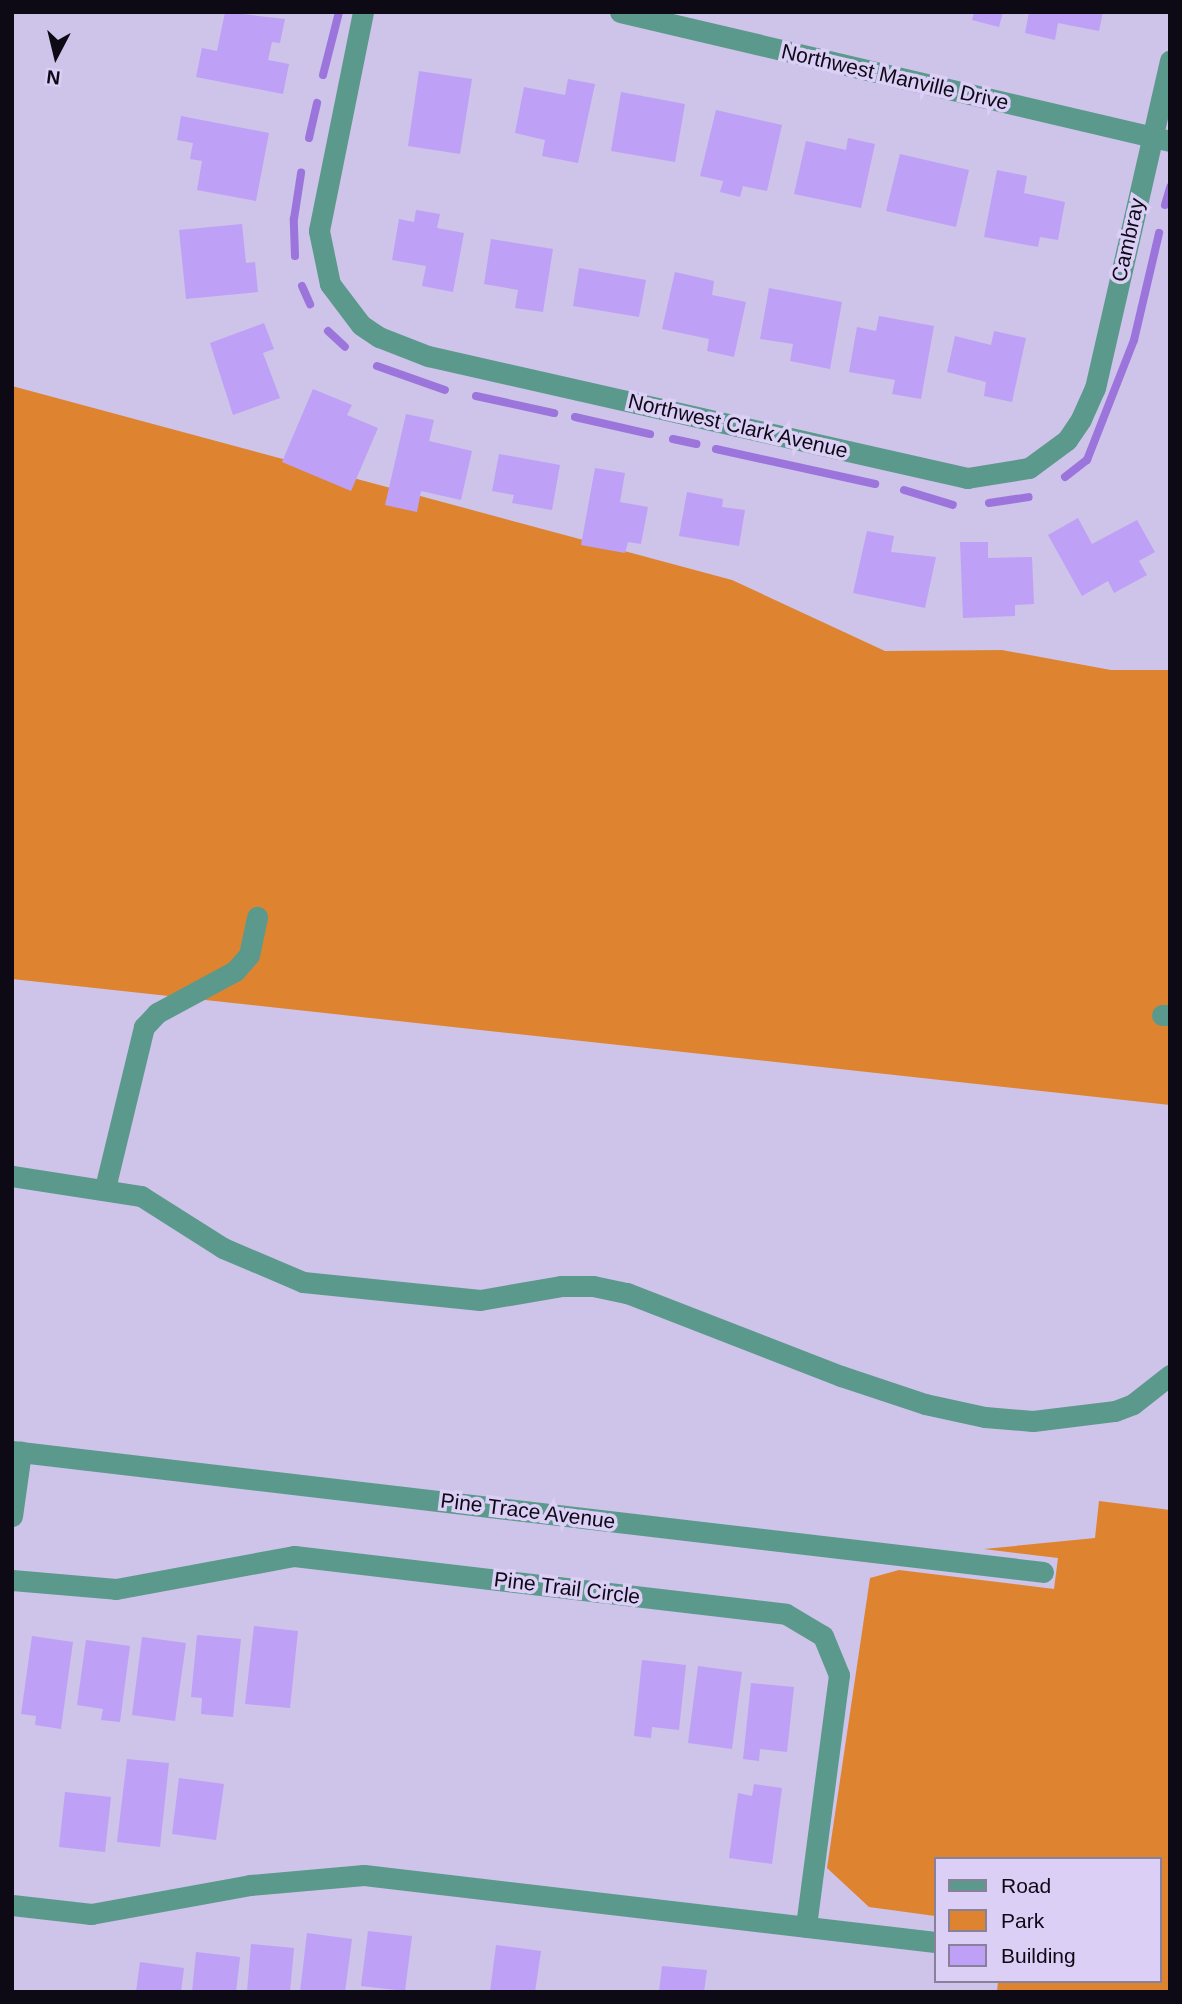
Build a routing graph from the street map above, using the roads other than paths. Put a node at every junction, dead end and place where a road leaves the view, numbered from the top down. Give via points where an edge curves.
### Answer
1 (363, 12) edge
2 (620, 12) edge
3 (1170, 60) edge
4 (1161, 139) edge
5 (1081, 419) joint
6 (257, 917) dead end
7 (12, 1176) edge
8 (105, 1188) junction
9 (1170, 1375) edge
10 (17, 1451) edge
11 (12, 1516) edge
12 (1043, 1572) dead end
13 (12, 1580) edge
14 (12, 1905) edge
15 (806, 1927) junction
16 (934, 1942) edge

1 - 5 street, Northwest Clark Avenue via 319,231 325,267 337,298 379,337 428,356 967,478 1029,468 1067,440
2 - 4 street, Northwest Manville Drive
3 - 4 street, Cambray
4 - 5 street, Cambray via 1095,388
6 - 8 street via 248,955 235,971 157,1013 144,1027
7 - 8 street
8 - 9 street via 141,1196 223,1248 303,1282 480,1300 561,1286 627,1293 841,1376 985,1418 1033,1421 1115,1411 1133,1404
10 - 11 street
10 - 12 street, Pine Trace Avenue
13 - 15 street, Pine Trail Circle via 116,1589 294,1556 786,1614 823,1636 839,1675
14 - 15 street via 91,1914 250,1885 364,1875
15 - 16 street

